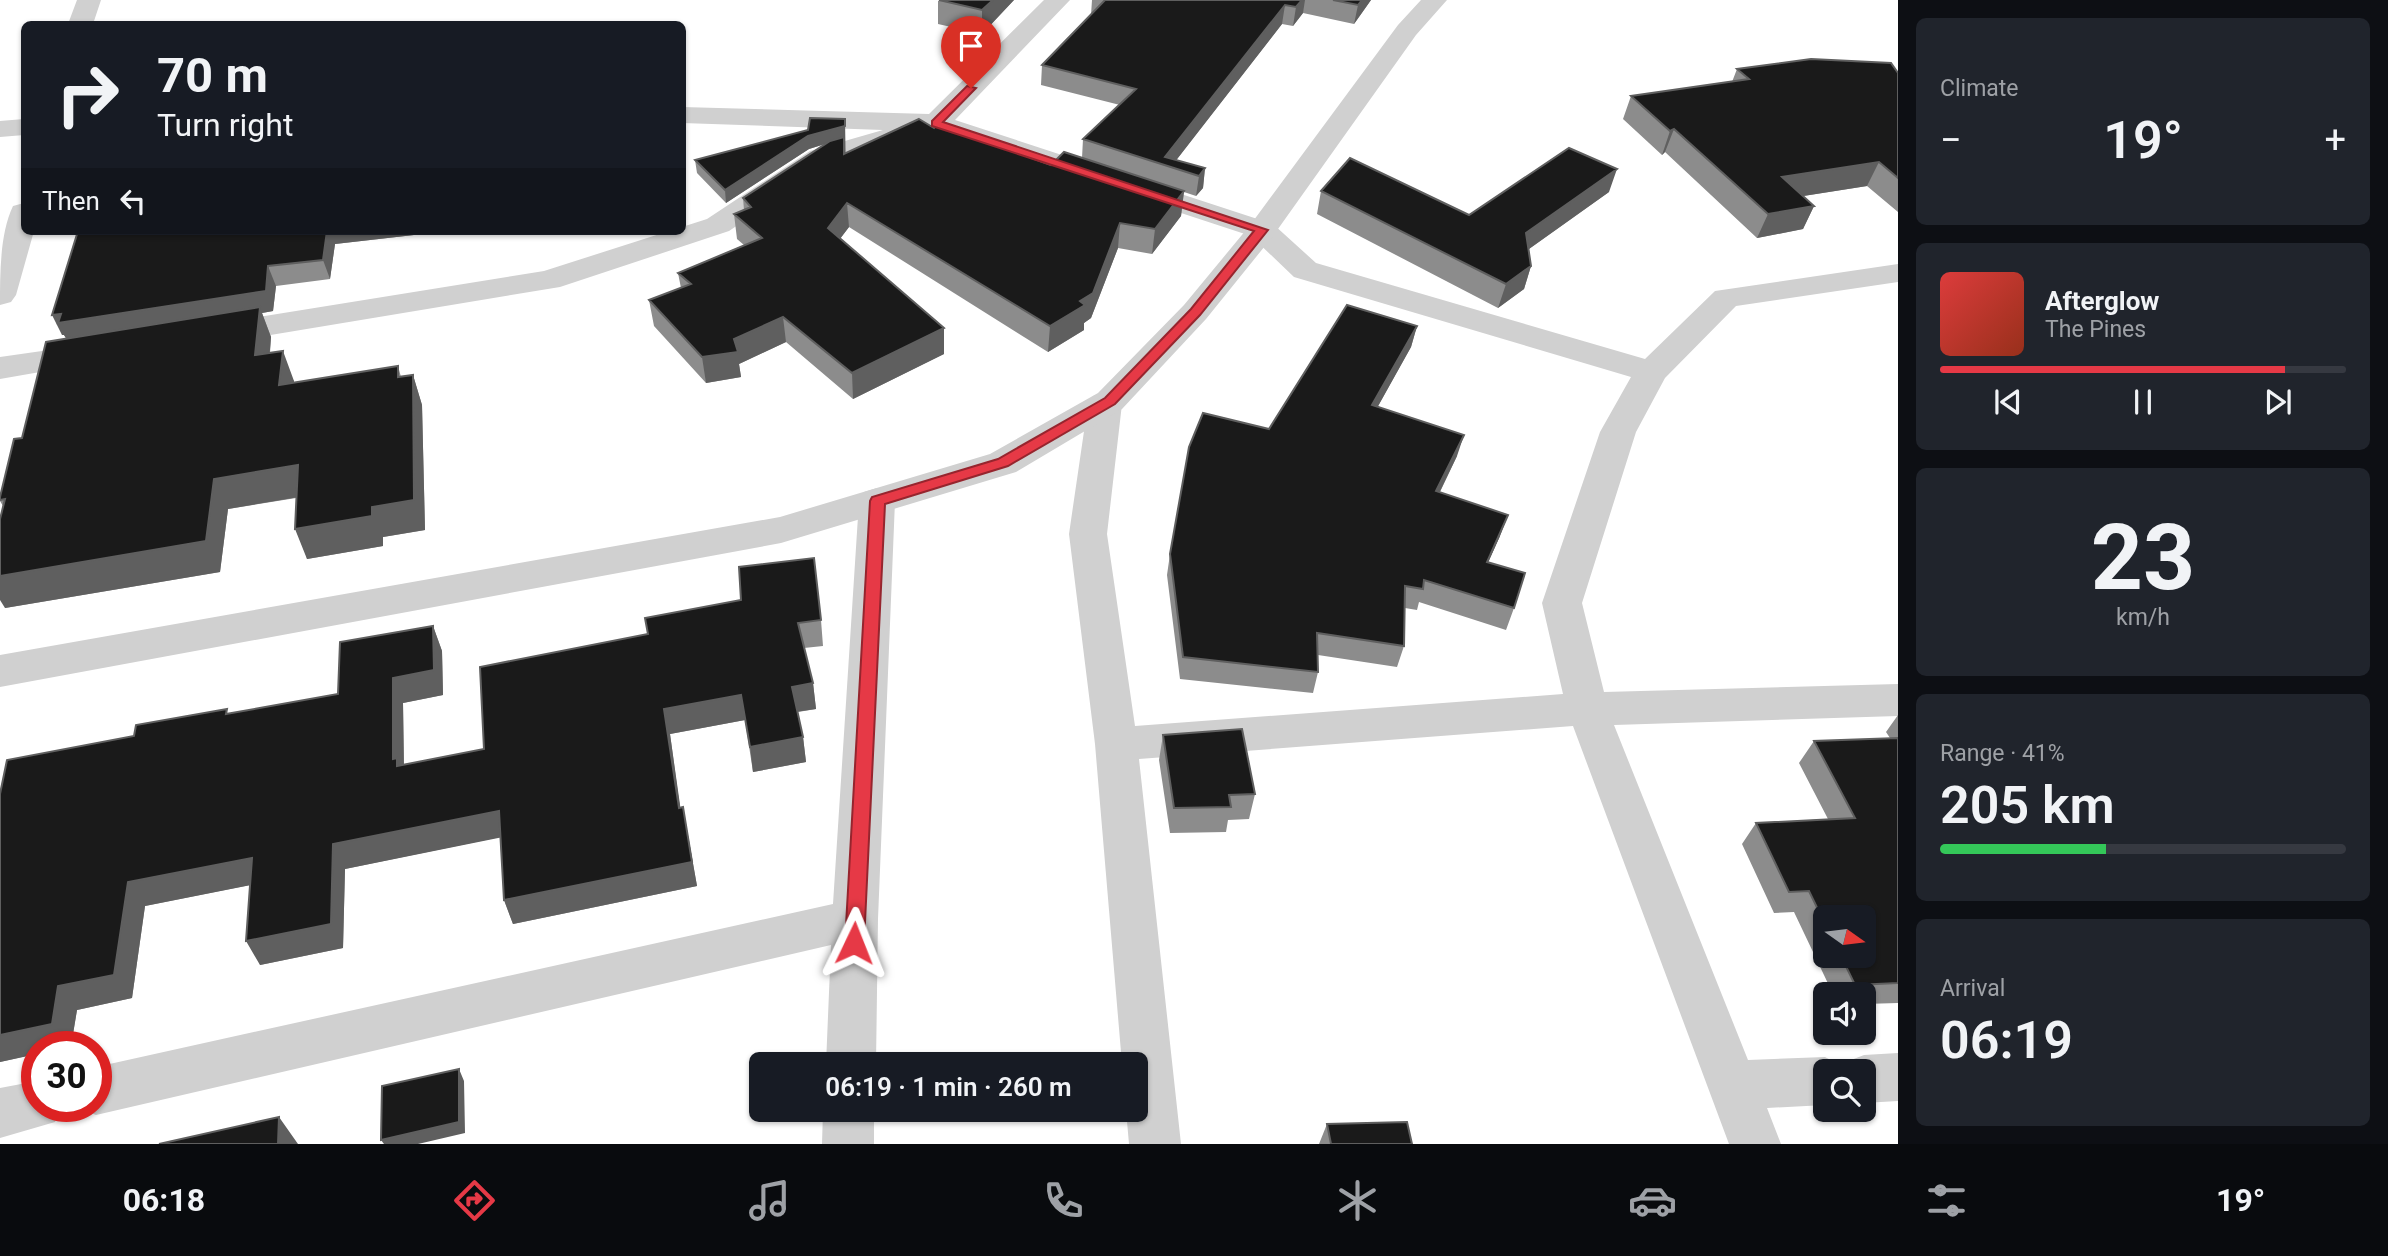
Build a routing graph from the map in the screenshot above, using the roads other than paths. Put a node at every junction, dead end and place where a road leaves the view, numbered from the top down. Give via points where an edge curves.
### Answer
1 (89, 0) edge
2 (1058, 0) edge
3 (1434, 0) edge
4 (82, 21) edge
5 (686, 115) edge
6 (936, 123) junction
7 (21, 127) edge
8 (0, 129) edge
9 (21, 222) edge
10 (1262, 230) junction
11 (1898, 273) edge
12 (0, 295) edge
13 (192, 337) edge
14 (124, 348) edge
15 (0, 368) edge
16 (1651, 372) junction
17 (1105, 404) junction
18 (877, 501) junction
19 (0, 671) edge
20 (1898, 700) edge
21 (1587, 709) junction
22 (1116, 744) junction
23 (855, 919) junction
24 (851, 1052) edge
25 (1898, 1077) edge
26 (1876, 1078) edge
27 (1813, 1082) edge
28 (1732, 1085) junction
29 (112, 1087) edge
30 (21, 1108) edge
31 (0, 1113) edge
32 (849, 1122) edge
33 (848, 1144) edge
34 (1155, 1144) edge
35 (1755, 1144) edge

1 - 4 street
2 - 6 street
3 - 10 street via 1407,30
5 - 6 street
6 - 10 street
6 - 13 street via 820,157 718,225 549,280
7 - 8 street
9 - 12 street
10 - 16 street via 1305,270
10 - 17 street via 1195,312
11 - 16 street via 1726,298
14 - 15 street
16 - 21 street via 1618,432 1562,603
17 - 18 street via 1003,463
17 - 22 street via 1088,534
18 - 19 street via 781,530
18 - 23 street
20 - 21 street
21 - 22 street
21 - 28 street
22 - 34 street
23 - 24 street
23 - 29 street
25 - 26 street
27 - 28 street
28 - 35 street
30 - 31 street
32 - 33 street

